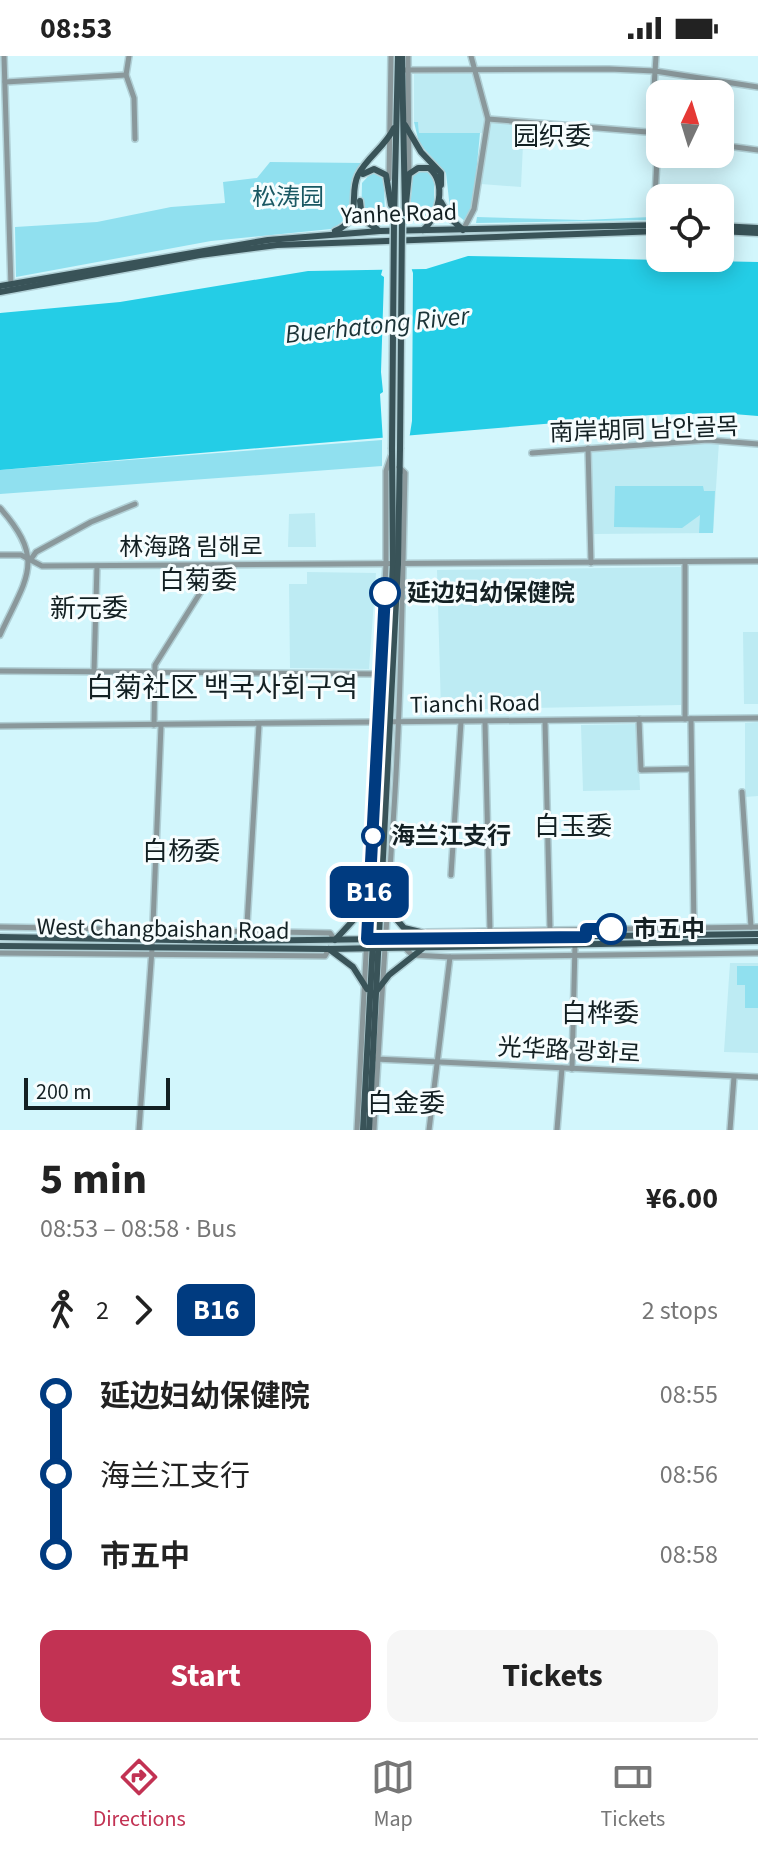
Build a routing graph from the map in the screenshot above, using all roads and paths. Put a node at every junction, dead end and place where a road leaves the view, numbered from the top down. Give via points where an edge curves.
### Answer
1 (4, 56) edge
2 (129, 56) edge
3 (391, 56) edge
4 (471, 56) edge
5 (561, 56) edge
6 (656, 56) edge
7 (402, 57) edge
8 (560, 67) junction
9 (473, 69) junction
10 (405, 70) junction
11 (655, 71) junction
12 (126, 75) junction
13 (654, 80) edge
14 (5, 82) junction
15 (758, 87) edge
16 (488, 119) junction
17 (400, 121) junction
18 (409, 134) junction
19 (646, 134) edge
20 (390, 137) junction
21 (135, 139) dead end
22 (734, 147) edge
23 (758, 150) edge
24 (409, 174) junction
25 (389, 180) junction
26 (441, 202) junction
27 (0, 209) edge
28 (8, 209) junction
29 (399, 218) junction
30 (362, 219) junction
31 (646, 228) edge
32 (646, 229) edge
33 (734, 229) edge
34 (426, 230) junction
35 (463, 230) junction
36 (380, 231) junction
37 (758, 231) edge
38 (365, 233) junction
39 (323, 235) junction
40 (419, 240) junction
41 (362, 241) junction
42 (11, 288) junction
43 (0, 289) edge
44 (758, 444) edge
45 (588, 448) junction
46 (394, 451) junction
47 (532, 453) dead end
48 (135, 504) dead end
49 (0, 508) edge
50 (0, 555) edge
51 (758, 561) edge
52 (30, 562) junction
53 (685, 562) junction
54 (591, 563) junction
55 (395, 564) junction
56 (213, 565) junction
57 (97, 566) junction
58 (0, 635) edge
59 (0, 671) edge
60 (94, 672) junction
61 (153, 672) junction
62 (380, 674) junction
63 (758, 718) edge
64 (639, 719) junction
65 (688, 719) junction
66 (545, 721) junction
67 (461, 722) junction
68 (485, 722) junction
69 (387, 723) junction
70 (259, 724) junction
71 (0, 726) edge
72 (157, 726) junction
73 (691, 769) junction
74 (742, 792) dead end
75 (451, 875) dead end
76 (377, 898) junction
77 (368, 907) junction
78 (385, 907) junction
79 (0, 927) edge
80 (755, 927) edge
81 (151, 929) junction
82 (550, 930) junction
83 (427, 932) junction
84 (490, 932) junction
85 (694, 932) junction
86 (586, 933) junction
87 (758, 934) edge
88 (0, 937) edge
89 (246, 937) junction
90 (441, 938) junction
91 (152, 939) junction
92 (375, 939) junction
93 (335, 940) junction
94 (758, 941) edge
95 (575, 945) junction
96 (0, 946) edge
97 (375, 948) junction
98 (405, 948) junction
99 (423, 948) junction
100 (329, 949) junction
101 (152, 952) junction
102 (0, 953) edge
103 (758, 953) edge
104 (412, 955) junction
105 (576, 955) junction
106 (450, 957) junction
107 (365, 982) junction
108 (382, 984) junction
109 (372, 994) junction
110 (380, 1008) junction
111 (375, 1058) junction
112 (436, 1061) junction
113 (562, 1068) junction
114 (572, 1069) junction
115 (734, 1077) junction
116 (758, 1077) edge
117 (139, 1130) edge
118 (366, 1130) edge
119 (429, 1130) edge
120 (557, 1130) edge
121 (730, 1130) edge

1 - 14 street
2 - 12 street
3 - 20 street
4 - 9 street
5 - 8 street
6 - 11 street
7 - 10 main road
7 - 17 main road
8 - 9 street
8 - 11 street
9 - 10 street
9 - 16 street
10 - 17 main road
10 - 18 street
11 - 13 street
11 - 15 street
12 - 14 street
12 - 21 street via 134,98
14 - 28 street
16 - 19 street
16 - 35 street via 474,209
17 - 18 main road
17 - 20 main road
17 - 29 main road
17 - 29 main road
18 - 24 street
18 - 26 main road via 441,173
20 - 25 street
20 - 39 main road via 358,175 351,218
22 - 23 street
24 - 29 main road
24 - 34 main road via 427,168 438,181 436,214
25 - 29 main road
25 - 30 main road via 374,169 363,174
26 - 34 main road via 438,218
26 - 35 main road
27 - 28 street
28 - 42 street
29 - 46 main road, bridge
30 - 36 main road
30 - 38 main road
31 - 35 main road, Yanhe Road
32 - 40 main road, Yanhe Road
33 - 37 main road
34 - 35 main road, Yanhe Road
34 - 36 main road, Yanhe Road
34 - 40 main road
36 - 38 main road, Yanhe Road
38 - 39 main road, Yanhe Road
38 - 41 main road
39 - 42 main road, Yanhe Road via 202,248
40 - 41 main road, Yanhe Road
41 - 42 main road, Yanhe Road via 239,249
42 - 43 main road, Yanhe Road
44 - 45 street, 南岸胡同 남안골목 via 708,440
45 - 47 street, 南岸胡同 남안골목
45 - 54 street
46 - 55 main road
46 - 55 main road via 399,467
48 - 52 street via 36,552
49 - 52 street via 24,538
50 - 52 street, 林海路 림해로 via 21,555
51 - 53 street, 林海路 림해로
52 - 57 street, 林海路 림해로
52 - 58 street
53 - 54 street, 林海路 림해로
53 - 65 street
54 - 55 street, 林海路 림해로
55 - 56 street, 林海路 림해로
55 - 62 street
55 - 69 main road
56 - 57 street, 林海路 림해로
56 - 61 street
57 - 60 street
59 - 60 street
60 - 61 street
61 - 62 street
61 - 72 street
62 - 69 street
63 - 65 street, Tianchi Road
64 - 65 street, Tianchi Road
64 - 66 street, Tianchi Road
64 - 73 street via 641,770
65 - 73 street
66 - 68 street, Tianchi Road
66 - 82 street
67 - 68 street, Tianchi Road
67 - 69 street, Tianchi Road
67 - 75 street
68 - 84 street
69 - 70 street, Tianchi Road
69 - 76 main road
69 - 77 street
69 - 78 street via 392,838
70 - 72 street, Tianchi Road
70 - 89 street
71 - 72 street, Tianchi Road
72 - 81 street
73 - 85 street
74 - 80 street
76 - 77 main road
76 - 78 main road
76 - 92 main road
77 - 92 street
77 - 93 main road
78 - 83 main road via 404,928
78 - 92 street
79 - 81 street, West Changbaishan Road
80 - 85 street
81 - 89 street, West Changbaishan Road
81 - 91 street
82 - 84 street
82 - 86 street
83 - 84 street
83 - 90 main road
85 - 86 main road, West Changbaishan Road
85 - 87 main road, West Changbaishan Road
86 - 90 main road, West Changbaishan Road
88 - 91 main road, West Changbaishan Road
89 - 91 main road, West Changbaishan Road
89 - 93 main road, West Changbaishan Road
90 - 92 main road, West Changbaishan Road
91 - 101 street
92 - 93 main road, West Changbaishan Road
92 - 97 main road
94 - 95 main road, West Changbaishan Road
95 - 99 main road, West Changbaishan Road
95 - 105 street
96 - 101 main road, West Changbaishan Road
97 - 98 main road, West Changbaishan Road
97 - 100 main road, West Changbaishan Road
97 - 107 street
97 - 108 street
97 - 109 main road
98 - 99 main road, West Changbaishan Road
98 - 104 street
99 - 104 main road
100 - 101 main road, West Changbaishan Road
100 - 101 street, West Changbaishan Road via 325,956
100 - 107 main road
101 - 102 street, West Changbaishan Road
101 - 117 street
103 - 105 street
104 - 106 street
104 - 108 main road
105 - 106 street
105 - 114 street
106 - 112 street
107 - 109 main road
107 - 118 street
108 - 109 main road
108 - 110 street
109 - 110 main road
109 - 111 main road
109 - 118 main road
110 - 111 street
111 - 112 street, 光华路 광화로
111 - 118 main road
112 - 113 street, 光华路 광화로
112 - 119 street
113 - 114 street, 光华路 광화로
113 - 120 street
114 - 115 street, 光华路 광화로
115 - 116 street, 光华路 광화로
115 - 121 street

